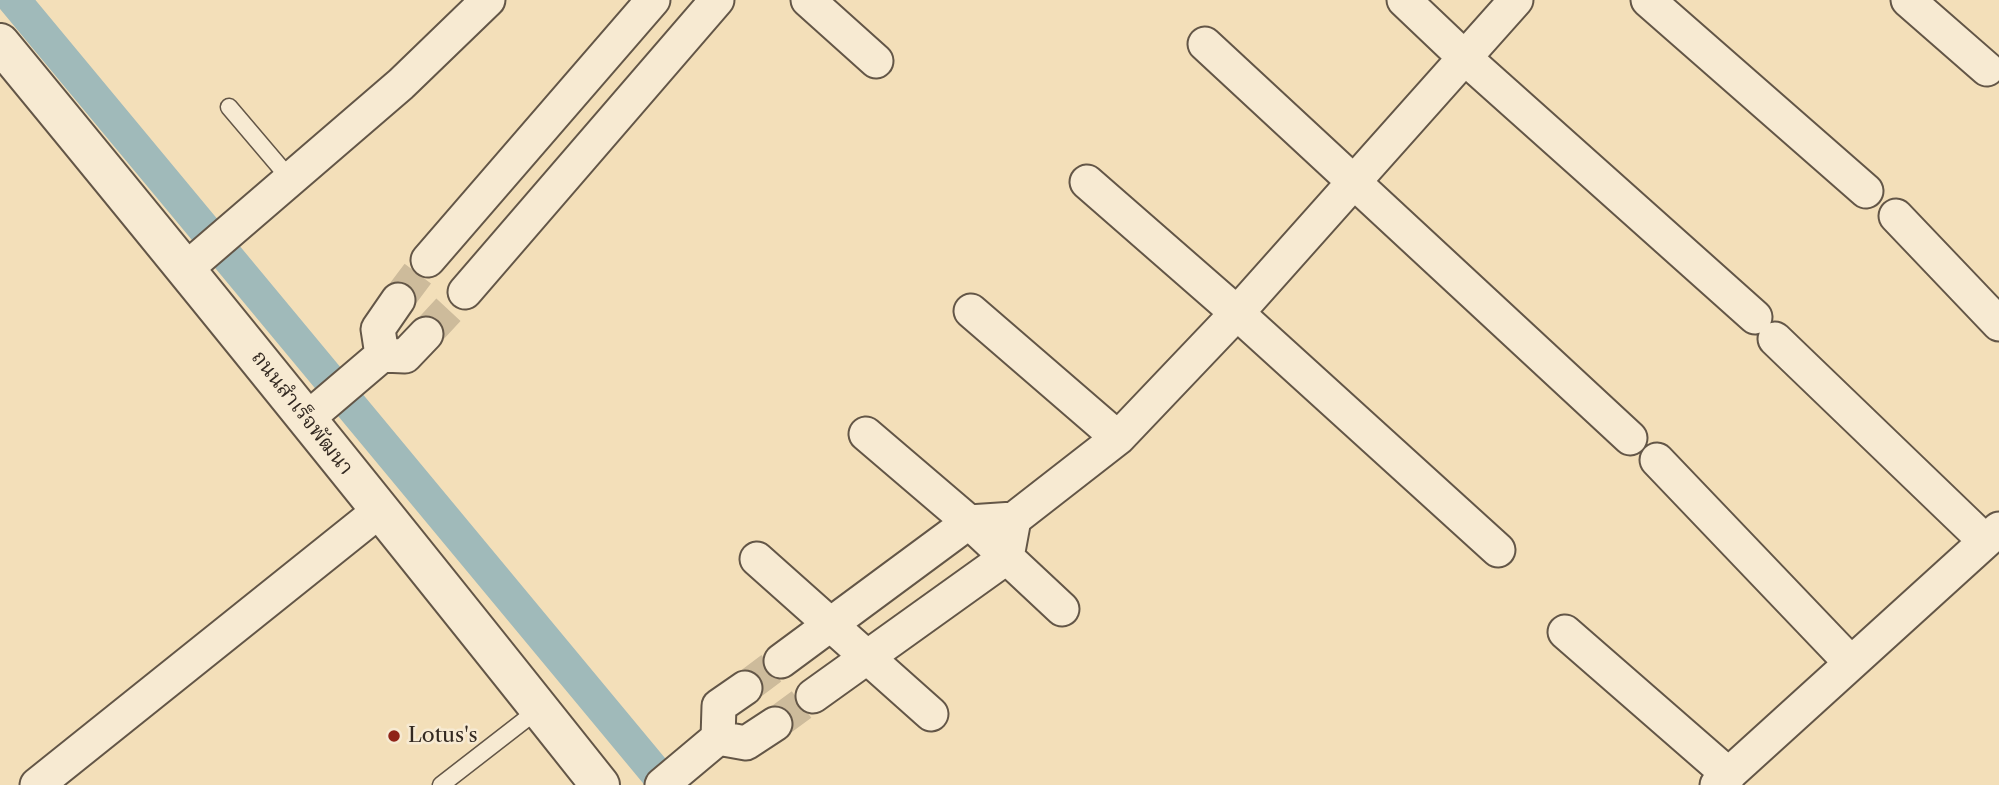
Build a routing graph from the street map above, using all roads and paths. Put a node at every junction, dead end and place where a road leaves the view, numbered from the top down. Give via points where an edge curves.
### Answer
1 (488, 0) edge
2 (653, 0) edge
3 (716, 0) edge
4 (808, 0) edge
5 (1404, 0) edge
6 (1516, 0) edge
7 (1648, 0) edge
8 (1908, 0) edge
9 (0, 43) edge
10 (1205, 44) dead end
11 (1465, 58) junction
12 (876, 61) dead end
13 (1986, 69) dead end
14 (229, 107) dead end
15 (291, 180) junction
16 (1087, 182) dead end
17 (1356, 182) junction
18 (1866, 191) dead end
19 (1896, 216) dead end
20 (199, 259) junction
21 (428, 260) tunnel mouth
22 (466, 292) tunnel mouth
23 (398, 300) tunnel mouth
24 (971, 311) dead end
25 (1237, 313) junction
26 (1999, 324) edge
27 (426, 334) tunnel mouth
28 (377, 359) junction
29 (319, 408) junction
30 (866, 434) dead end
31 (1118, 438) junction
32 (1630, 438) dead end
33 (1657, 460) dead end
34 (379, 511) junction
35 (1014, 519) junction
36 (969, 522) junction
37 (1992, 535) edge
38 (1497, 550) dead end
39 (1007, 557) junction
40 (757, 559) dead end
41 (1062, 609) dead end
42 (831, 625) junction
43 (1565, 632) dead end
44 (868, 657) junction
45 (782, 661) tunnel mouth
46 (1851, 663) junction
47 (745, 688) tunnel mouth
48 (813, 696) tunnel mouth
49 (539, 709) junction
50 (931, 714) dead end
51 (775, 723) tunnel mouth
52 (713, 742) junction
53 (1723, 780) edge
54 (37, 785) edge
55 (441, 785) edge
56 (600, 785) edge
57 (662, 785) edge

1 - 15 street
2 - 21 street
3 - 22 street
4 - 12 street
5 - 11 street
6 - 11 street
7 - 18 street
8 - 13 street
9 - 20 street, ถนนสำเร็จพัฒนา
10 - 17 street
11 - 17 street
11 - 37 street
14 - 15 lane
15 - 20 street
16 - 25 street
17 - 25 street
17 - 32 street
19 - 26 street
20 - 29 street, ถนนสำเร็จพัฒนา
23 - 28 street via 378,329
24 - 31 street
25 - 31 street
25 - 38 street
27 - 28 street via 405,356
28 - 29 street
29 - 34 street, ถนนสำเร็จพัฒนา
30 - 36 street
31 - 35 street
33 - 46 street
34 - 49 street, ถนนสำเร็จพัฒนา
34 - 54 street
35 - 36 street
35 - 39 street
36 - 39 street
36 - 42 street
37 - 46 street
39 - 41 street
39 - 44 street
40 - 42 street
42 - 44 street
42 - 45 street
43 - 53 street
44 - 48 street
44 - 50 street
46 - 53 street
47 - 52 street via 719,706
49 - 55 lane
49 - 56 street, ถนนสำเร็จพัฒนา
51 - 52 street via 746,743
52 - 57 street

